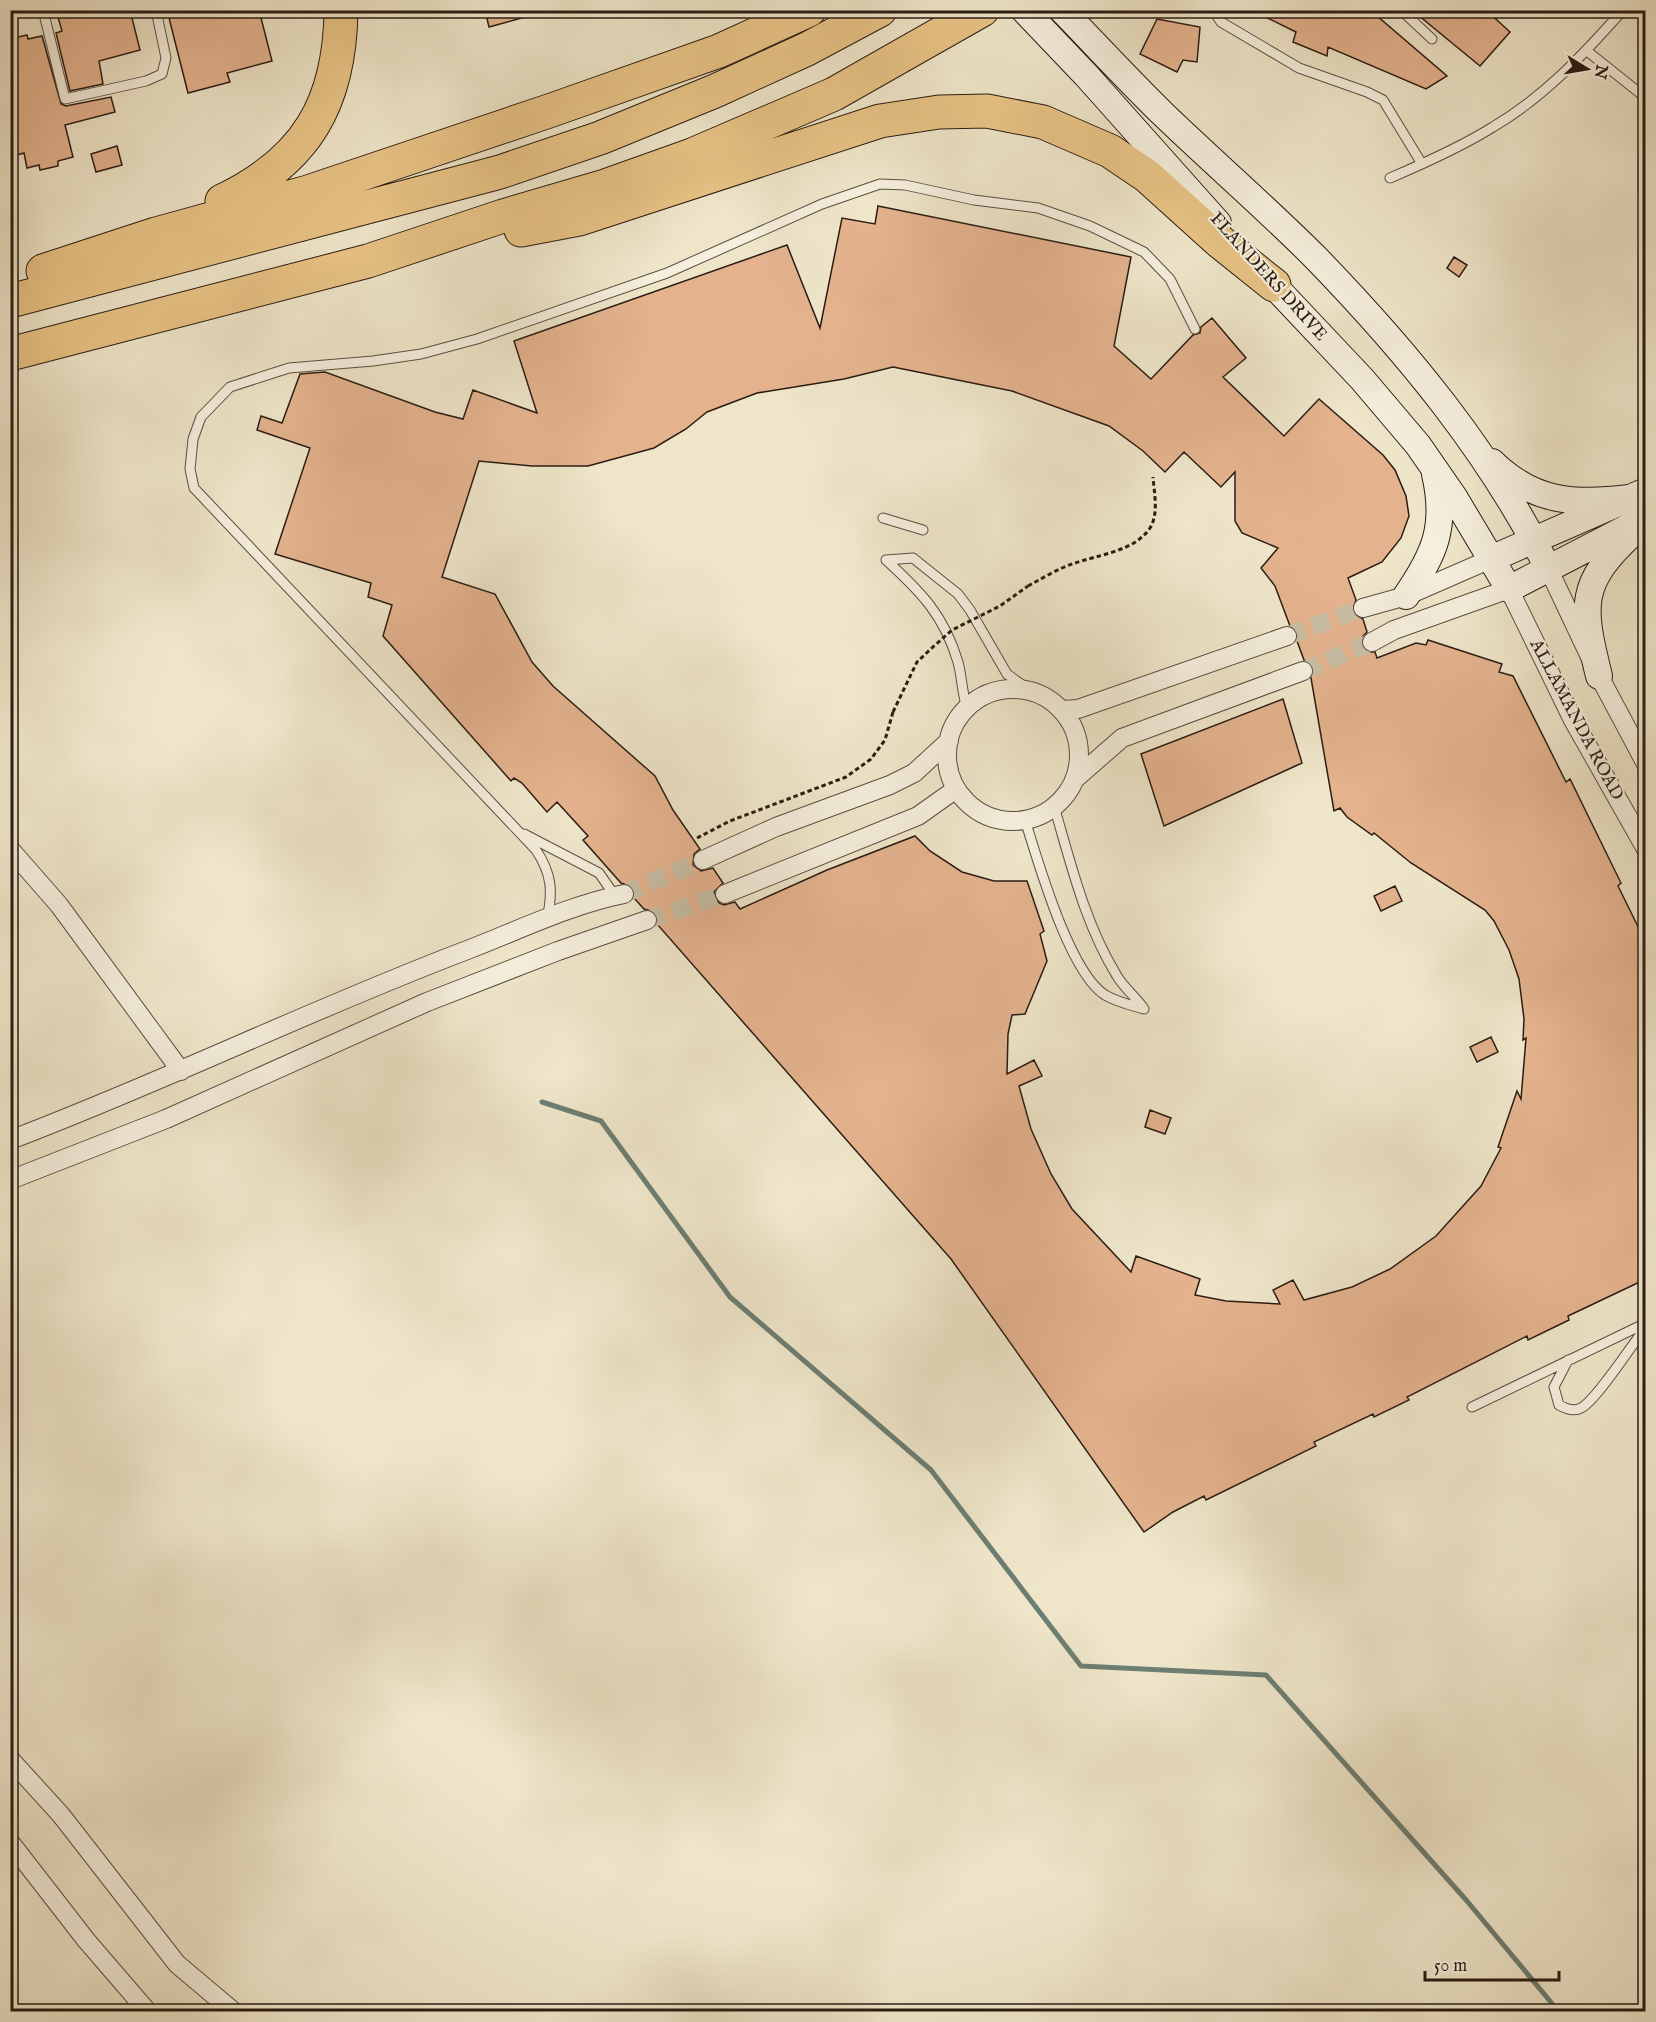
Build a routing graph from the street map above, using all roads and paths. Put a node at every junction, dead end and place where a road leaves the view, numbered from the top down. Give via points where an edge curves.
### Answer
1 (43, 10) edge
2 (156, 10) edge
3 (341, 10) edge
4 (809, 10) edge
5 (880, 10) edge
6 (982, 10) edge
7 (1024, 10) edge
8 (1213, 10) edge
9 (1401, 10) edge
10 (1623, 10) edge
11 (1064, 12) edge
12 (1432, 39) dead end
13 (1587, 51) junction
14 (1646, 98) edge
15 (1422, 164) junction
16 (1390, 178) dead end
17 (156, 234) junction
18 (368, 261) junction
19 (10, 282) edge
20 (1274, 285) junction
21 (10, 301) edge
22 (1195, 329) dead end
23 (10, 354) edge
24 (1476, 448) junction
25 (1434, 469) junction
26 (1153, 477) dead end
27 (1637, 494) edge
28 (883, 518) dead end
29 (1646, 520) edge
30 (923, 530) dead end
31 (1533, 540) junction
32 (1493, 558) junction
33 (1549, 570) junction
34 (1509, 589) junction
35 (1406, 596) junction
36 (1364, 608) tunnel mouth
37 (1287, 636) tunnel mouth
38 (1372, 642) tunnel mouth
39 (1303, 671) tunnel mouth
40 (1599, 676) junction
41 (1032, 692) junction
42 (967, 708) junction
43 (1062, 710) junction
44 (949, 741) junction
45 (1646, 764) edge
46 (1072, 781) junction
47 (956, 789) junction
48 (1054, 806) junction
49 (1024, 820) junction
50 (517, 831) junction
51 (697, 838) dead end
52 (10, 849) edge
53 (1646, 849) edge
54 (703, 860) tunnel mouth
55 (725, 894) tunnel mouth
56 (620, 895) joint
57 (546, 920) junction
58 (647, 920) tunnel mouth
59 (181, 1071) junction
60 (10, 1140) edge
61 (10, 1180) edge
62 (1646, 1325) edge
63 (1568, 1360) junction
64 (1472, 1407) dead end
65 (10, 1759) edge
66 (10, 1842) edge
67 (86, 1940) junction
68 (130, 2012) edge
69 (147, 2012) edge
70 (234, 2012) edge

1 - 2 lane via 65,99 162,74 166,58
3 - 17 highway via 333,80 300,144 282,165 257,184
4 - 17 highway via 719,51 549,111 308,192
5 - 21 highway via 715,91 600,138 500,172
6 - 18 highway via 834,94 692,155
7 - 20 street, FLANDERS DRIVE
8 - 15 lane via 1221,22 1299,68 1383,100
9 - 12 lane
10 - 13 lane
11 - 24 street via 1163,114 1315,257 1436,391
13 - 14 lane
13 - 15 lane via 1495,126
15 - 16 lane
17 - 19 highway
18 - 20 highway via 579,219 880,121 939,112 987,111 1043,122 1110,151 1147,176
18 - 23 highway
20 - 25 street, FLANDERS DRIVE via 1370,388
22 - 50 lane via 1170,279 1144,252 1090,226 1038,208 880,184 822,204 667,273 477,339 421,354 289,368 230,387 201,417 193,439 190,469 194,488
24 - 27 street via 1511,478 1543,496 1601,502
24 - 31 street
25 - 32 street, FLANDERS DRIVE
25 - 35 street via 1440,494 1437,542
26 - 51 path, bridge via 1155,510 1150,528 1111,553 1073,563 1028,586 1000,606 952,630 934,646 917,663 893,712 885,740 871,759 846,777 730,821
27 - 31 street
28 - 30 lane
29 - 33 street
29 - 40 street via 1602,566 1588,593 1586,619
31 - 32 street
31 - 33 street
32 - 34 street, FLANDERS DRIVE
32 - 35 street
33 - 34 street
33 - 40 street
34 - 38 street via 1394,630
34 - 53 street, ALLAMANDA ROAD via 1573,720
35 - 36 street
37 - 43 street via 1078,709
39 - 46 street via 1122,738
40 - 45 street
41 - 42 street via 998,691
41 - 42 lane via 1007,674 958,594 913,558 886,560 914,585 943,620 959,664 961,692
41 - 43 street
42 - 44 street
43 - 46 street via 1078,741 1078,765
44 - 47 street via 948,766
44 - 54 street via 914,772 890,785 776,827
46 - 48 street via 1063,799
47 - 49 street via 983,814 1007,821
47 - 55 street via 918,816
48 - 49 street
48 - 49 lane via 1081,899 1099,941 1118,979 1143,1009 1102,994 1078,962 1057,919
50 - 56 lane via 599,873
50 - 57 lane via 536,850 548,871 552,886
52 - 59 street via 59,905
56 - 57 street
57 - 59 street via 384,982
58 - 61 street via 428,1002 166,1119
59 - 60 street
62 - 63 lane
62 - 63 lane via 1595,1394 1582,1408 1569,1410 1559,1405 1554,1387
63 - 64 lane
65 - 70 street via 61,1815 177,1964
66 - 67 street
67 - 68 street
67 - 69 street

